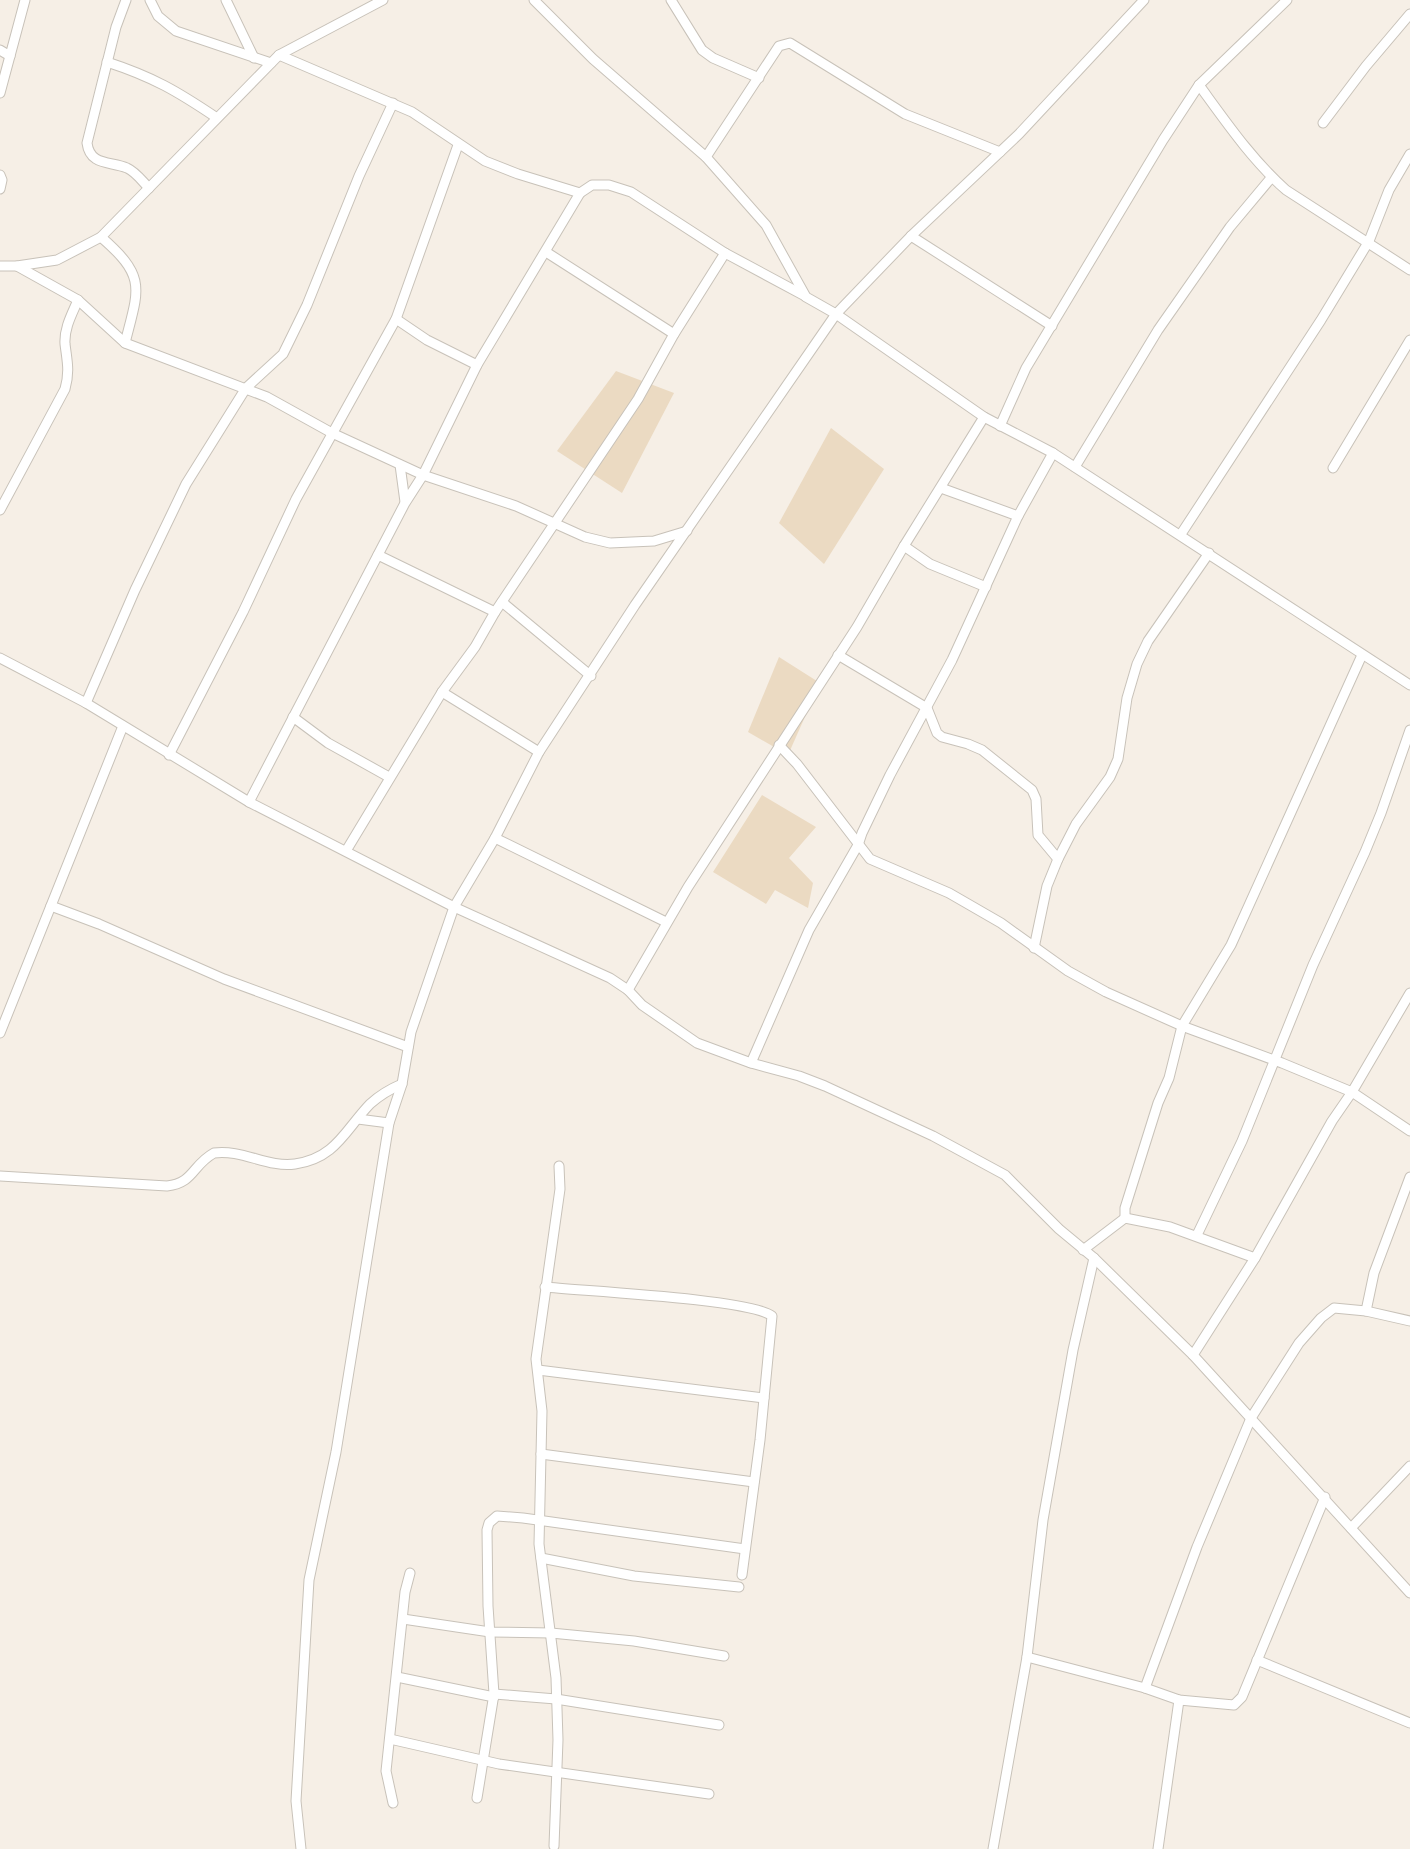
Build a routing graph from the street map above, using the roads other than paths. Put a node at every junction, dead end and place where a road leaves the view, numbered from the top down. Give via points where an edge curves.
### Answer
1 (24, 0) edge
2 (126, 0) edge
3 (150, 0) edge
4 (226, 0) edge
5 (383, 0) edge
6 (534, 0) edge
7 (671, 0) edge
8 (1144, 0) edge
9 (1287, 0) edge
10 (1410, 13) edge
11 (0, 50) edge
12 (279, 55) junction
13 (10, 56) junction
14 (254, 58) junction
15 (107, 62) junction
16 (271, 63) junction
17 (759, 78) junction
18 (1199, 85) junction
19 (0, 93) edge
20 (393, 103) junction
21 (217, 118) junction
22 (1323, 123) dead end
23 (458, 145) junction
24 (1000, 152) junction
25 (1410, 154) edge
26 (706, 157) junction
27 (0, 175) edge
28 (1272, 177) junction
29 (149, 188) junction
30 (0, 189) edge
31 (580, 193) junction
32 (911, 236) junction
33 (102, 237) junction
34 (1369, 242) junction
35 (546, 252) junction
36 (725, 253) junction
37 (0, 266) edge
38 (17, 266) junction
39 (1410, 270) edge
40 (806, 297) junction
41 (78, 300) junction
42 (835, 314) junction
43 (396, 319) junction
44 (1052, 326) junction
45 (674, 334) junction
46 (1410, 340) edge
47 (125, 343) junction
48 (477, 365) junction
49 (246, 388) junction
50 (984, 418) junction
51 (1000, 426) junction
52 (332, 433) junction
53 (1053, 453) junction
54 (400, 465) junction
55 (1075, 467) junction
56 (1333, 468) dead end
57 (423, 475) junction
58 (941, 488) junction
59 (405, 503) junction
60 (0, 510) edge
61 (1018, 516) junction
62 (555, 522) junction
63 (687, 531) junction
64 (1181, 534) junction
65 (904, 546) junction
66 (1209, 554) junction
67 (378, 555) junction
68 (986, 587) junction
69 (502, 602) junction
70 (495, 612) junction
71 (838, 655) junction
72 (1362, 655) junction
73 (0, 658) edge
74 (591, 676) junction
75 (1410, 685) edge
76 (442, 692) junction
77 (86, 703) junction
78 (927, 708) junction
79 (293, 718) junction
80 (124, 726) junction
81 (1410, 730) edge
82 (779, 746) junction
83 (539, 751) junction
84 (169, 755) junction
85 (389, 777) junction
86 (249, 802) junction
87 (495, 838) junction
88 (858, 845) junction
89 (346, 851) junction
90 (1058, 859) junction
91 (51, 906) junction
92 (454, 906) junction
93 (666, 922) junction
94 (1034, 948) junction
95 (628, 990) junction
96 (1410, 993) edge
97 (1182, 1026) junction
98 (1, 1030) edge
99 (408, 1047) junction
100 (1276, 1061) junction
101 (751, 1063) junction
102 (402, 1084) junction
103 (1352, 1092) junction
104 (358, 1119) junction
105 (389, 1123) junction
106 (1410, 1131) edge
107 (559, 1166) dead end
108 (0, 1176) edge
109 (1410, 1177) edge
110 (1125, 1218) junction
111 (1197, 1235) junction
112 (1083, 1250) junction
113 (1094, 1258) junction
114 (1255, 1258) junction
115 (545, 1287) junction
116 (1366, 1311) junction
117 (1410, 1321) edge
118 (1193, 1355) junction
119 (538, 1370) junction
120 (764, 1398) junction
121 (1251, 1418) junction
122 (541, 1454) junction
123 (1410, 1465) edge
124 (754, 1482) junction
125 (1325, 1497) junction
126 (539, 1522) junction
127 (1351, 1528) junction
128 (745, 1549) junction
129 (541, 1559) junction
130 (410, 1573) dead end
131 (742, 1576) dead end
132 (739, 1587) dead end
133 (1410, 1593) edge
134 (403, 1619) junction
135 (490, 1632) junction
136 (551, 1633) junction
137 (724, 1656) dead end
138 (1027, 1657) junction
139 (1257, 1660) junction
140 (397, 1677) junction
141 (1145, 1688) junction
142 (494, 1695) junction
143 (556, 1699) junction
144 (1179, 1700) junction
145 (1410, 1723) edge
146 (719, 1725) dead end
147 (390, 1739) junction
148 (482, 1761) junction
149 (557, 1774) junction
150 (709, 1794) dead end
151 (477, 1798) dead end
152 (393, 1803) dead end
153 (554, 1846) dead end
154 (301, 1849) edge
155 (993, 1849) edge
156 (1158, 1849) edge

1 - 13 street
2 - 15 street
3 - 14 street via 158,16 176,31
4 - 14 street
5 - 12 street
6 - 26 street via 593,59
7 - 17 street via 702,51
8 - 24 street
9 - 18 street
10 - 22 street
11 - 13 street
12 - 16 street
12 - 20 street
13 - 19 street
14 - 16 street
15 - 21 street via 169,86
15 - 29 street via 88,152 102,163 135,172
16 - 21 street
17 - 24 street via 779,46 795,44 905,114
17 - 26 street
18 - 28 street
18 - 44 street
20 - 23 street
20 - 49 street via 283,354
21 - 29 street
23 - 31 street via 518,174
23 - 43 street
24 - 32 street
25 - 34 street via 1389,190
26 - 40 street via 766,225
27 - 30 street
28 - 34 street
28 - 55 street via 1230,227 1158,330
29 - 33 street
31 - 35 street
31 - 36 street via 592,185 631,192
32 - 42 street
32 - 44 street
33 - 38 street via 57,260
33 - 47 street via 131,267 136,284
34 - 39 street
34 - 64 street
35 - 45 street
35 - 48 street
36 - 40 street
36 - 45 street
37 - 38 street
38 - 41 street
40 - 42 street
41 - 47 street
41 - 60 street via 66,327 69,374 65,389
42 - 50 street
42 - 63 street
43 - 48 street
43 - 52 street
44 - 51 street via 1026,368
45 - 62 street via 638,399
46 - 56 street
47 - 49 street
48 - 57 street
49 - 52 street
49 - 77 street via 186,484
50 - 51 street
50 - 58 street
51 - 53 street
52 - 54 street
52 - 84 street
53 - 55 street
53 - 61 street
54 - 57 street
54 - 59 street
55 - 64 street
57 - 59 street
57 - 62 street
58 - 61 street
58 - 65 street
59 - 67 street
61 - 68 street
62 - 63 street via 610,543 654,541
62 - 69 street
63 - 74 street
64 - 66 street
65 - 68 street via 930,565
65 - 71 street
66 - 72 street
66 - 90 street via 1148,641 1126,698 1118,759
67 - 70 street
67 - 79 street
68 - 78 street
69 - 70 street
69 - 74 street
70 - 76 street
71 - 78 street
71 - 82 street
72 - 75 street
72 - 97 street via 1231,945
73 - 77 street
74 - 83 street
76 - 83 street
76 - 85 street
77 - 80 street
78 - 88 street
78 - 90 street via 942,737 982,750 1032,790 1038,835
79 - 85 street
79 - 86 street
80 - 84 street
80 - 91 street
81 - 100 street via 1381,813
82 - 88 street
82 - 93 street
83 - 87 street
84 - 86 street
85 - 89 street
86 - 89 street
87 - 92 street
87 - 93 street
88 - 94 street via 870,859 949,893
88 - 101 street via 809,930
89 - 92 street
90 - 94 street via 1047,886
91 - 98 street
91 - 99 street via 224,979
92 - 95 street
92 - 99 street
93 - 95 street
94 - 97 street via 1106,992
95 - 101 street via 697,1043
96 - 103 street
97 - 100 street
97 - 110 street
99 - 102 street
100 - 103 street
100 - 111 street
101 - 112 street via 825,1086 1004,1175
102 - 104 street via 373,1101
102 - 105 street
103 - 106 street
103 - 114 street
104 - 105 street
104 - 108 street via 330,1151 310,1160 280,1164 214,1153 178,1185
105 - 154 street via 337,1452 309,1580 296,1801
107 - 115 street via 560,1189
109 - 116 street via 1374,1273
110 - 111 street
110 - 112 street
111 - 114 street
112 - 113 street
113 - 118 street
113 - 138 street via 1044,1520
114 - 118 street
115 - 119 street
115 - 120 street via 709,1302 768,1313 773,1320
116 - 117 street
116 - 121 street via 1334,1308 1321,1318 1299,1343
118 - 121 street
119 - 120 street
119 - 122 street
120 - 124 street
121 - 125 street
121 - 141 street
122 - 124 street
122 - 126 street
123 - 127 street
124 - 128 street
125 - 127 street
125 - 139 street
126 - 128 street
126 - 129 street
126 - 135 street via 497,1517 489,1523
127 - 133 street
128 - 131 street
129 - 132 street via 634,1576
129 - 136 street
130 - 134 street
134 - 135 street
134 - 140 street
135 - 136 street
135 - 142 street
136 - 137 street
136 - 143 street
138 - 141 street
138 - 155 street
139 - 144 street via 1234,1705
139 - 145 street
140 - 142 street
140 - 147 street
141 - 144 street
142 - 143 street
142 - 148 street
143 - 146 street
143 - 149 street
144 - 156 street
147 - 148 street
147 - 152 street via 386,1771
148 - 149 street
148 - 151 street
149 - 150 street
149 - 153 street

